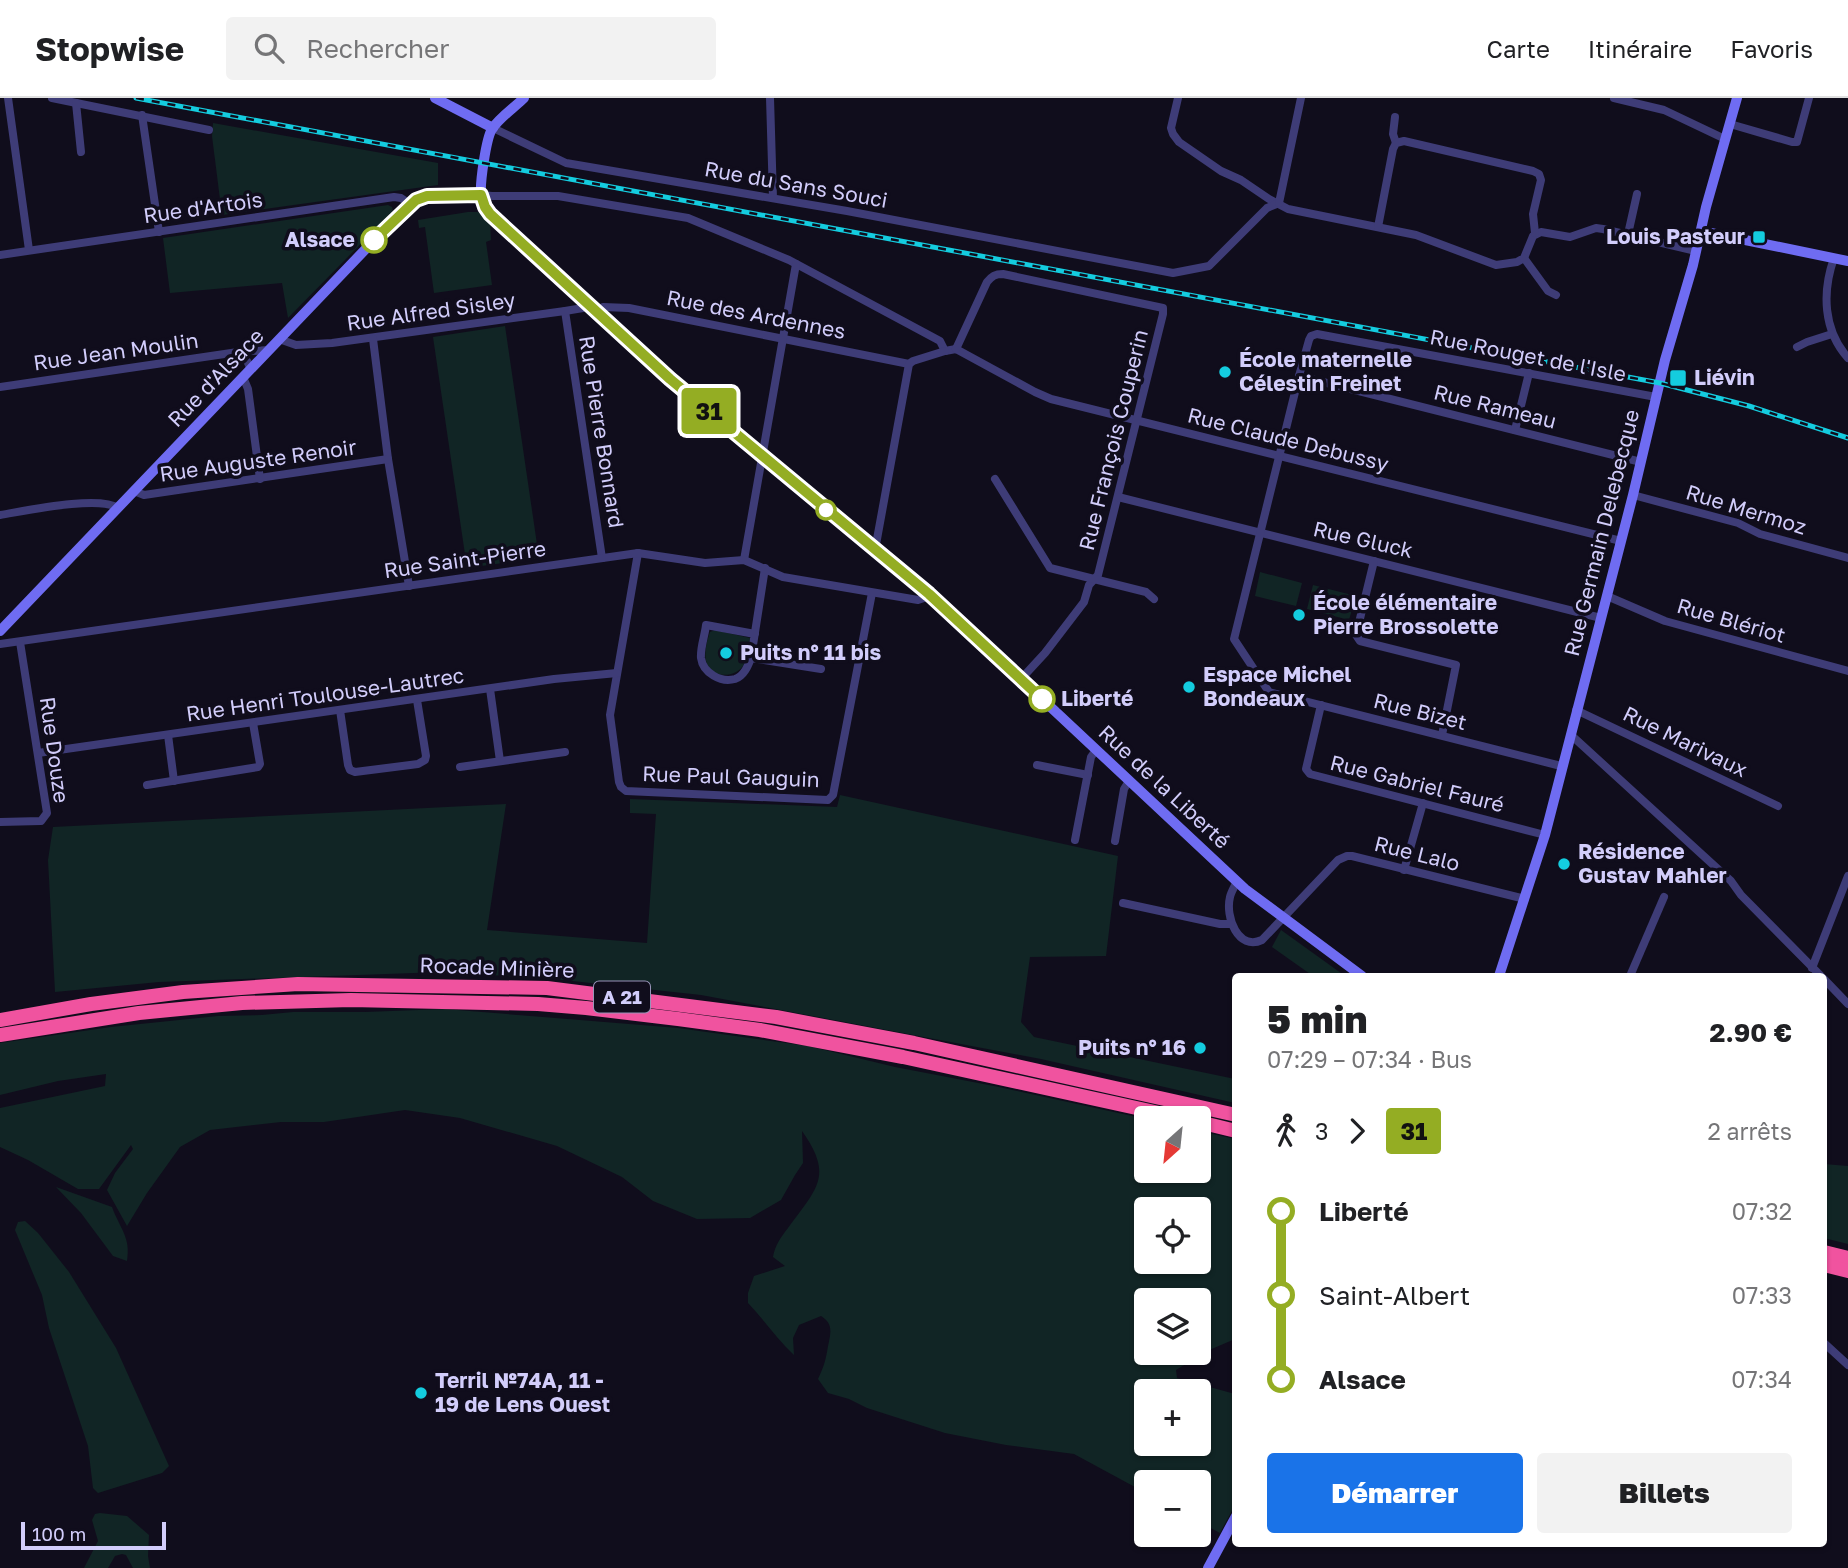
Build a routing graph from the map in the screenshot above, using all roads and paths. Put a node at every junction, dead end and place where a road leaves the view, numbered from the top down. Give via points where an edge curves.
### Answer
1 (8, 98) edge
2 (52, 98) edge
3 (435, 98) edge
4 (524, 98) edge
5 (770, 98) edge
6 (1178, 98) edge
7 (1301, 98) edge
8 (1614, 98) edge
9 (1737, 98) edge
10 (1809, 98) edge
11 (76, 103) junction
12 (142, 115) junction
13 (1395, 117) dead end
14 (1730, 124) junction
15 (493, 128) junction
16 (209, 130) dead end
17 (1725, 139) junction
18 (1396, 143) junction
19 (81, 152) dead end
20 (1637, 194) dead end
21 (481, 195) junction
22 (773, 198) junction
23 (1279, 203) junction
24 (410, 204) junction
25 (1378, 228) junction
26 (1700, 231) junction
27 (159, 232) junction
28 (1535, 233) junction
29 (1628, 234) junction
30 (29, 250) junction
31 (1696, 251) junction
32 (0, 255) edge
33 (1524, 258) junction
34 (1833, 258) junction
35 (1848, 261) edge
36 (796, 264) junction
37 (1556, 295) dead end
38 (592, 308) junction
39 (565, 311) junction
40 (1832, 334) junction
41 (782, 338) junction
42 (279, 339) junction
43 (373, 339) junction
44 (1797, 348) dead end
45 (956, 349) junction
46 (268, 350) junction
47 (945, 351) junction
48 (238, 352) junction
49 (1848, 358) edge
50 (909, 364) junction
51 (247, 373) junction
52 (1529, 373) junction
53 (1299, 376) junction
54 (0, 387) edge
55 (1656, 397) junction
56 (1136, 420) junction
57 (1515, 430) junction
58 (761, 456) junction
59 (1279, 457) junction
60 (388, 459) junction
61 (1641, 462) junction
62 (260, 479) junction
63 (995, 479) dead end
64 (134, 491) junction
65 (1633, 495) junction
66 (1118, 497) junction
67 (118, 508) junction
68 (0, 515) edge
69 (1260, 534) junction
70 (1621, 541) junction
71 (875, 550) junction
72 (638, 553) junction
73 (602, 558) junction
74 (1848, 558) edge
75 (744, 560) junction
76 (1374, 561) junction
77 (765, 568) junction
78 (1094, 580) junction
79 (409, 586) junction
80 (872, 593) junction
81 (929, 594) junction
82 (1607, 596) junction
83 (1154, 599) dead end
84 (1601, 618) junction
85 (0, 631) edge
86 (755, 634) junction
87 (20, 642) junction
88 (0, 644) edge
89 (751, 658) junction
90 (821, 669) dead end
91 (1848, 671) edge
92 (617, 674) junction
93 (1021, 679) junction
94 (490, 689) junction
95 (417, 700) junction
96 (1321, 705) junction
97 (340, 710) junction
98 (1576, 710) junction
99 (253, 723) junction
100 (168, 735) junction
101 (1442, 735) junction
102 (1571, 735) junction
103 (1096, 750) junction
104 (565, 752) dead end
105 (38, 753) junction
106 (500, 761) junction
107 (1037, 765) dead end
108 (1562, 766) junction
109 (460, 767) dead end
110 (1087, 775) junction
111 (174, 781) junction
112 (1129, 781) junction
113 (148, 785) dead end
114 (1423, 803) junction
115 (1778, 806) dead end
116 (0, 822) edge
117 (1545, 835) junction
118 (1075, 840) dead end
119 (1115, 841) dead end
120 (1404, 870) junction
121 (1848, 876) edge
122 (1237, 881) junction
123 (1664, 897) dead end
124 (1525, 899) junction
125 (1124, 903) dead end
126 (1283, 918) junction
127 (1231, 924) junction
128 (1812, 968) junction
129 (1358, 973) edge
130 (1500, 973) edge
131 (1631, 973) edge
132 (1817, 973) edge
133 (1827, 983) edge
134 (1848, 1004) edge
135 (0, 1020) edge
136 (0, 1035) edge
137 (1134, 1107) edge
138 (1232, 1114) edge
139 (1211, 1125) edge
140 (1232, 1130) edge
141 (1827, 1253) edge
142 (1848, 1258) edge
143 (1827, 1266) edge
144 (1848, 1271) edge
145 (1827, 1346) edge
146 (1848, 1365) edge
147 (1232, 1523) edge
148 (1208, 1568) edge

1 - 30 street
2 - 11 street
3 - 15 street
4 - 15 street
5 - 22 street
6 - 23 street via 1171,128 1179,142
7 - 23 street
8 - 17 street via 1664,110
9 - 14 street, Rue Germain Delebecque
10 - 14 street via 1797,142
11 - 12 street
11 - 19 street
12 - 16 street
12 - 27 street
13 - 18 street
14 - 17 street, Rue Germain Delebecque
15 - 21 street
15 - 22 street, Rue du Sans Souci via 566,163
17 - 26 street, Rue Germain Delebecque
18 - 25 street
18 - 28 street via 1404,141 1539,174
20 - 29 street
21 - 24 street via 427,196
21 - 36 street via 558,196 688,218
21 - 38 street, Rue de la Liberté via 490,214
22 - 23 street, Rue du Sans Souci via 1173,273 1209,266 1267,208
23 - 25 street via 1288,209
24 - 27 street, Rue d'Artois via 394,197
24 - 42 street, Rue d'Alsace
25 - 33 street via 1416,235 1496,265
26 - 31 street, Rue Germain Delebecque
26 - 34 street
27 - 30 street, Rue d'Artois
28 - 29 street via 1570,237 1596,228
28 - 33 street
29 - 31 street
30 - 32 street, Rue d'Artois
31 - 55 street, Rue Germain Delebecque
33 - 37 street
34 - 35 street
34 - 40 street via 1826,301
36 - 41 street
36 - 47 street via 940,341
38 - 39 street, Rue Alfred Sisley
38 - 41 street, Rue des Ardennes via 629,308
38 - 58 street, Rue de la Liberté
39 - 43 street, Rue Alfred Sisley
39 - 73 street, Rue Pierre Bonnard
40 - 44 street
40 - 49 street
41 - 50 street, Rue des Ardennes
41 - 58 street
42 - 43 street, Rue Alfred Sisley via 296,345
42 - 46 street, Rue d'Alsace
43 - 60 street
45 - 47 street
45 - 56 street, Rue Claude Debussy via 1044,396
45 - 56 street, Rue François Couperin via 987,282 996,274 1163,308
46 - 48 street, Rue Jean Moulin
46 - 51 street, Rue d'Alsace
47 - 50 street
48 - 51 street via 247,361
48 - 54 street, Rue Jean Moulin
50 - 71 street
51 - 62 street
51 - 64 street, Rue d'Alsace
52 - 53 street, Rue Rouget de l'Isle via 1317,334 1311,336
52 - 55 street, Rue Rouget de l'Isle
52 - 57 street
53 - 57 street, Rue Rameau
53 - 59 street
55 - 61 street, Rue Germain Delebecque
56 - 59 street, Rue Claude Debussy
56 - 66 street, Rue François Couperin
57 - 61 street, Rue Rameau
58 - 71 street, Rue de la Liberté
58 - 75 street
59 - 69 street
59 - 70 street, Rue Claude Debussy
60 - 62 street, Rue Auguste Renoir
60 - 79 street
61 - 65 street, Rue Germain Delebecque
62 - 64 street, Rue Auguste Renoir via 144,495
63 - 78 street via 1047,566
64 - 67 street, Rue d'Alsace
65 - 70 street, Rue Germain Delebecque
65 - 74 street, Rue Mermoz
66 - 69 street, Rue Gluck
66 - 78 street, Rue François Couperin
67 - 68 street via 92,502
67 - 85 street, Rue d'Alsace
69 - 76 street, Rue Gluck
69 - 96 street, Rue Bizet via 1234,639 1269,692
70 - 82 street, Rue Germain Delebecque
71 - 81 street, Rue de la Liberté
72 - 73 street, Rue Saint-Pierre
72 - 75 street, Rue Saint-Pierre via 705,563
72 - 92 street
73 - 79 street, Rue Saint-Pierre
75 - 77 street, Rue Saint-Pierre
76 - 84 street, Rue Gluck
76 - 101 street via 1356,635 1360,641 1456,665
77 - 80 street, Rue Saint-Pierre via 783,577
77 - 86 street
78 - 83 street via 1146,592
78 - 93 street, Rue François Couperin via 1084,602
79 - 87 street, Rue Saint-Pierre
80 - 81 street, Rue Saint-Pierre via 918,600
80 - 92 street, Rue Paul Gauguin via 833,796 828,800 623,790 610,715
81 - 93 street, Rue de la Liberté
82 - 84 street, Rue Germain Delebecque
82 - 91 street, Rue Blériot via 1665,621
84 - 98 street, Rue Germain Delebecque
86 - 89 street
86 - 89 street via 706,625 701,657 711,675 730,680 740,676
87 - 88 street, Rue Saint-Pierre
87 - 105 street, Rue Douze
89 - 90 street
92 - 94 street, Rue Henri Toulouse-Lautrec
93 - 103 street, Rue de la Liberté
94 - 95 street, Rue Henri Toulouse-Lautrec
94 - 106 street
95 - 97 street, Rue Henri Toulouse-Lautrec
95 - 97 street via 426,756 418,764 350,770
96 - 101 street, Rue Bizet
96 - 114 street, Rue Gabriel Fauré via 1306,769 1310,774
97 - 99 street, Rue Henri Toulouse-Lautrec
98 - 102 street, Rue Germain Delebecque
98 - 115 street, Rue Marivaux
99 - 100 street, Rue Henri Toulouse-Lautrec
99 - 111 street via 260,764 255,769
100 - 105 street, Rue Henri Toulouse-Lautrec
100 - 111 street
101 - 108 street, Rue Bizet
102 - 108 street, Rue Germain Delebecque
102 - 128 street via 1731,881
103 - 110 street
103 - 112 street, Rue de la Liberté
104 - 106 street
105 - 116 street, Rue Douze via 46,816 41,821
106 - 109 street
107 - 110 street
108 - 117 street, Rue Germain Delebecque
110 - 118 street
111 - 113 street
112 - 119 street
112 - 122 street, Rue de la Liberté
114 - 117 street, Rue Gabriel Fauré
114 - 120 street
117 - 124 street, Rue Germain Delebecque
120 - 124 street, Rue Lalo
120 - 126 street, Rue Lalo via 1352,856 1342,858
121 - 128 street
122 - 126 street, Rue de la Liberté
122 - 127 street via 1230,897
123 - 131 street
124 - 130 street, Rue Germain Delebecque
125 - 127 street
126 - 127 street via 1254,944
126 - 129 street, Rue de la Liberté
128 - 132 street
133 - 134 street
135 - 138 highway, Rocade Minière / A 21 via 183,992 298,984 547,988 776,1017
136 - 137 highway, Rocade Minière / A 21 via 139,1013 242,1003 362,1000 586,1007 760,1030
139 - 140 highway
141 - 142 highway
143 - 144 highway
145 - 146 street
147 - 148 street

